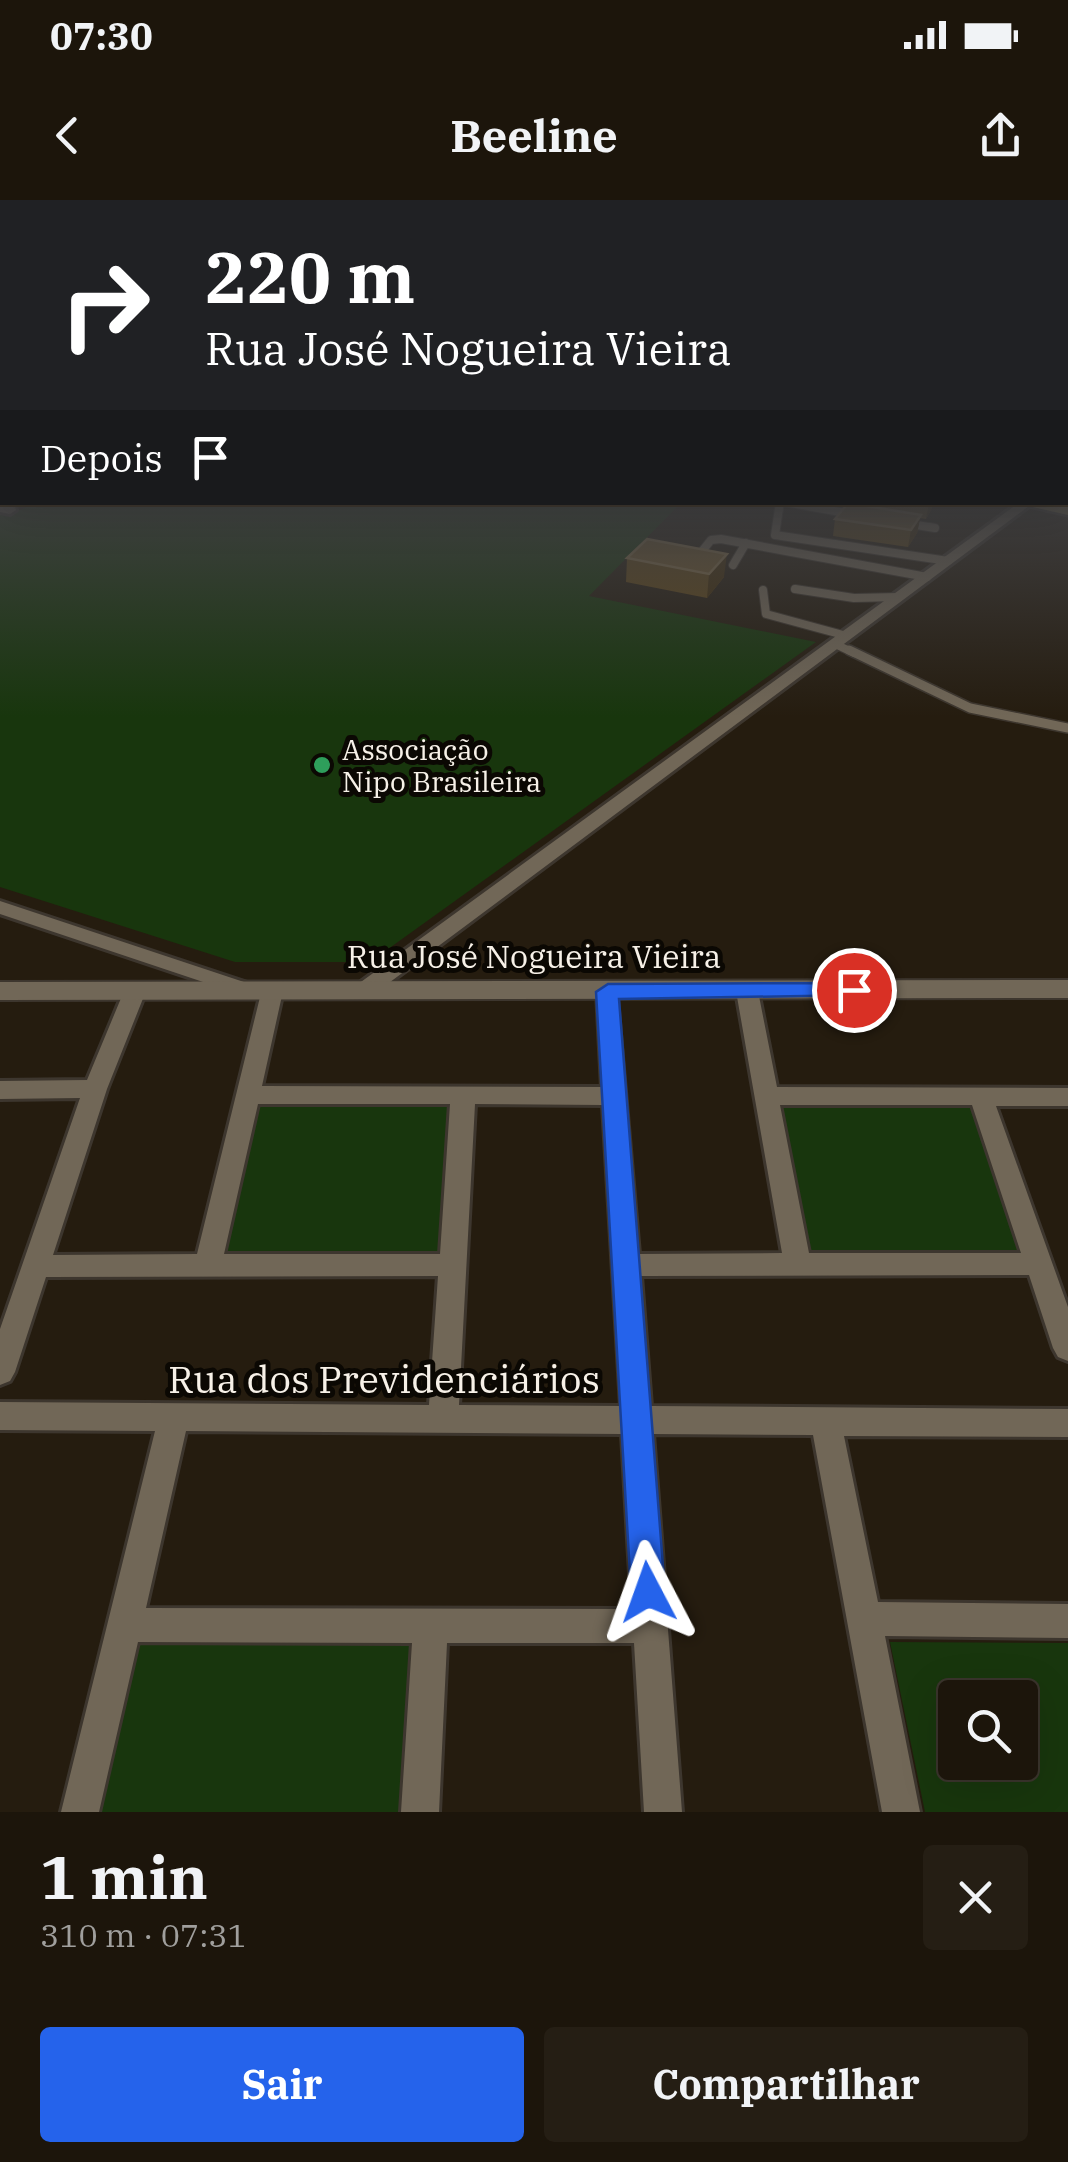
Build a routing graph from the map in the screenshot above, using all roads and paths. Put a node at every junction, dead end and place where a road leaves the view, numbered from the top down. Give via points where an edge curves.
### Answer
1 (883, 567) edge
2 (939, 567) edge
3 (887, 568) junction
4 (880, 576) dead end
5 (926, 577) junction
6 (795, 589) dead end
7 (763, 590) dead end
8 (899, 597) junction
9 (841, 640) junction
10 (1068, 728) edge
11 (0, 907) edge
12 (1068, 989) edge
13 (0, 991) edge
14 (134, 991) junction
15 (262, 991) junction
16 (746, 991) junction
17 (362, 992) junction
18 (608, 992) junction
19 (95, 1089) junction
20 (0, 1090) edge
21 (247, 1096) junction
22 (462, 1096) junction
23 (615, 1096) junction
24 (766, 1096) junction
25 (980, 1097) junction
26 (1068, 1097) edge
27 (798, 1264) junction
28 (1040, 1264) junction
29 (452, 1265) junction
30 (626, 1265) junction
31 (37, 1266) junction
32 (208, 1266) junction
33 (1068, 1348) edge
34 (0, 1372) edge
35 (0, 1416) edge
36 (174, 1417) junction
37 (443, 1419) junction
38 (636, 1420) junction
39 (826, 1421) junction
40 (1068, 1423) edge
41 (864, 1619) junction
42 (1068, 1621) edge
43 (126, 1625) junction
44 (431, 1625) junction
45 (650, 1626) junction
46 (80, 1812) edge
47 (420, 1812) edge
48 (663, 1812) edge
49 (901, 1812) edge

1 - 3 lane
2 - 5 street
3 - 4 lane
3 - 5 lane
5 - 8 street
6 - 8 lane
7 - 9 lane via 766,614
8 - 9 street
9 - 10 lane via 970,708
9 - 17 street
11 - 15 street
12 - 16 street, Rua José Nogueira Vieira
13 - 14 street, Rua José Nogueira Vieira
14 - 15 street, Rua José Nogueira Vieira
14 - 19 street
15 - 17 street, Rua José Nogueira Vieira
15 - 21 street
16 - 18 street, Rua José Nogueira Vieira
16 - 24 street
17 - 18 street, Rua José Nogueira Vieira
18 - 23 street
19 - 20 street
19 - 31 street
21 - 22 street
21 - 32 street
22 - 23 street
22 - 29 street
23 - 30 street
24 - 25 street
24 - 27 street
25 - 26 street
25 - 28 street
27 - 28 street
27 - 30 street
28 - 33 street
29 - 32 street
29 - 37 street
30 - 38 street
31 - 32 street
31 - 34 street
35 - 36 street, Rua dos Previdenciários
36 - 37 street, Rua dos Previdenciários
36 - 43 street
37 - 38 street, Rua dos Previdenciários
38 - 39 street, Rua dos Previdenciários
38 - 45 street
39 - 40 street, Rua dos Previdenciários
39 - 41 street
41 - 42 street
41 - 49 street
43 - 44 street
43 - 46 street
44 - 45 street
44 - 47 street
45 - 48 street

